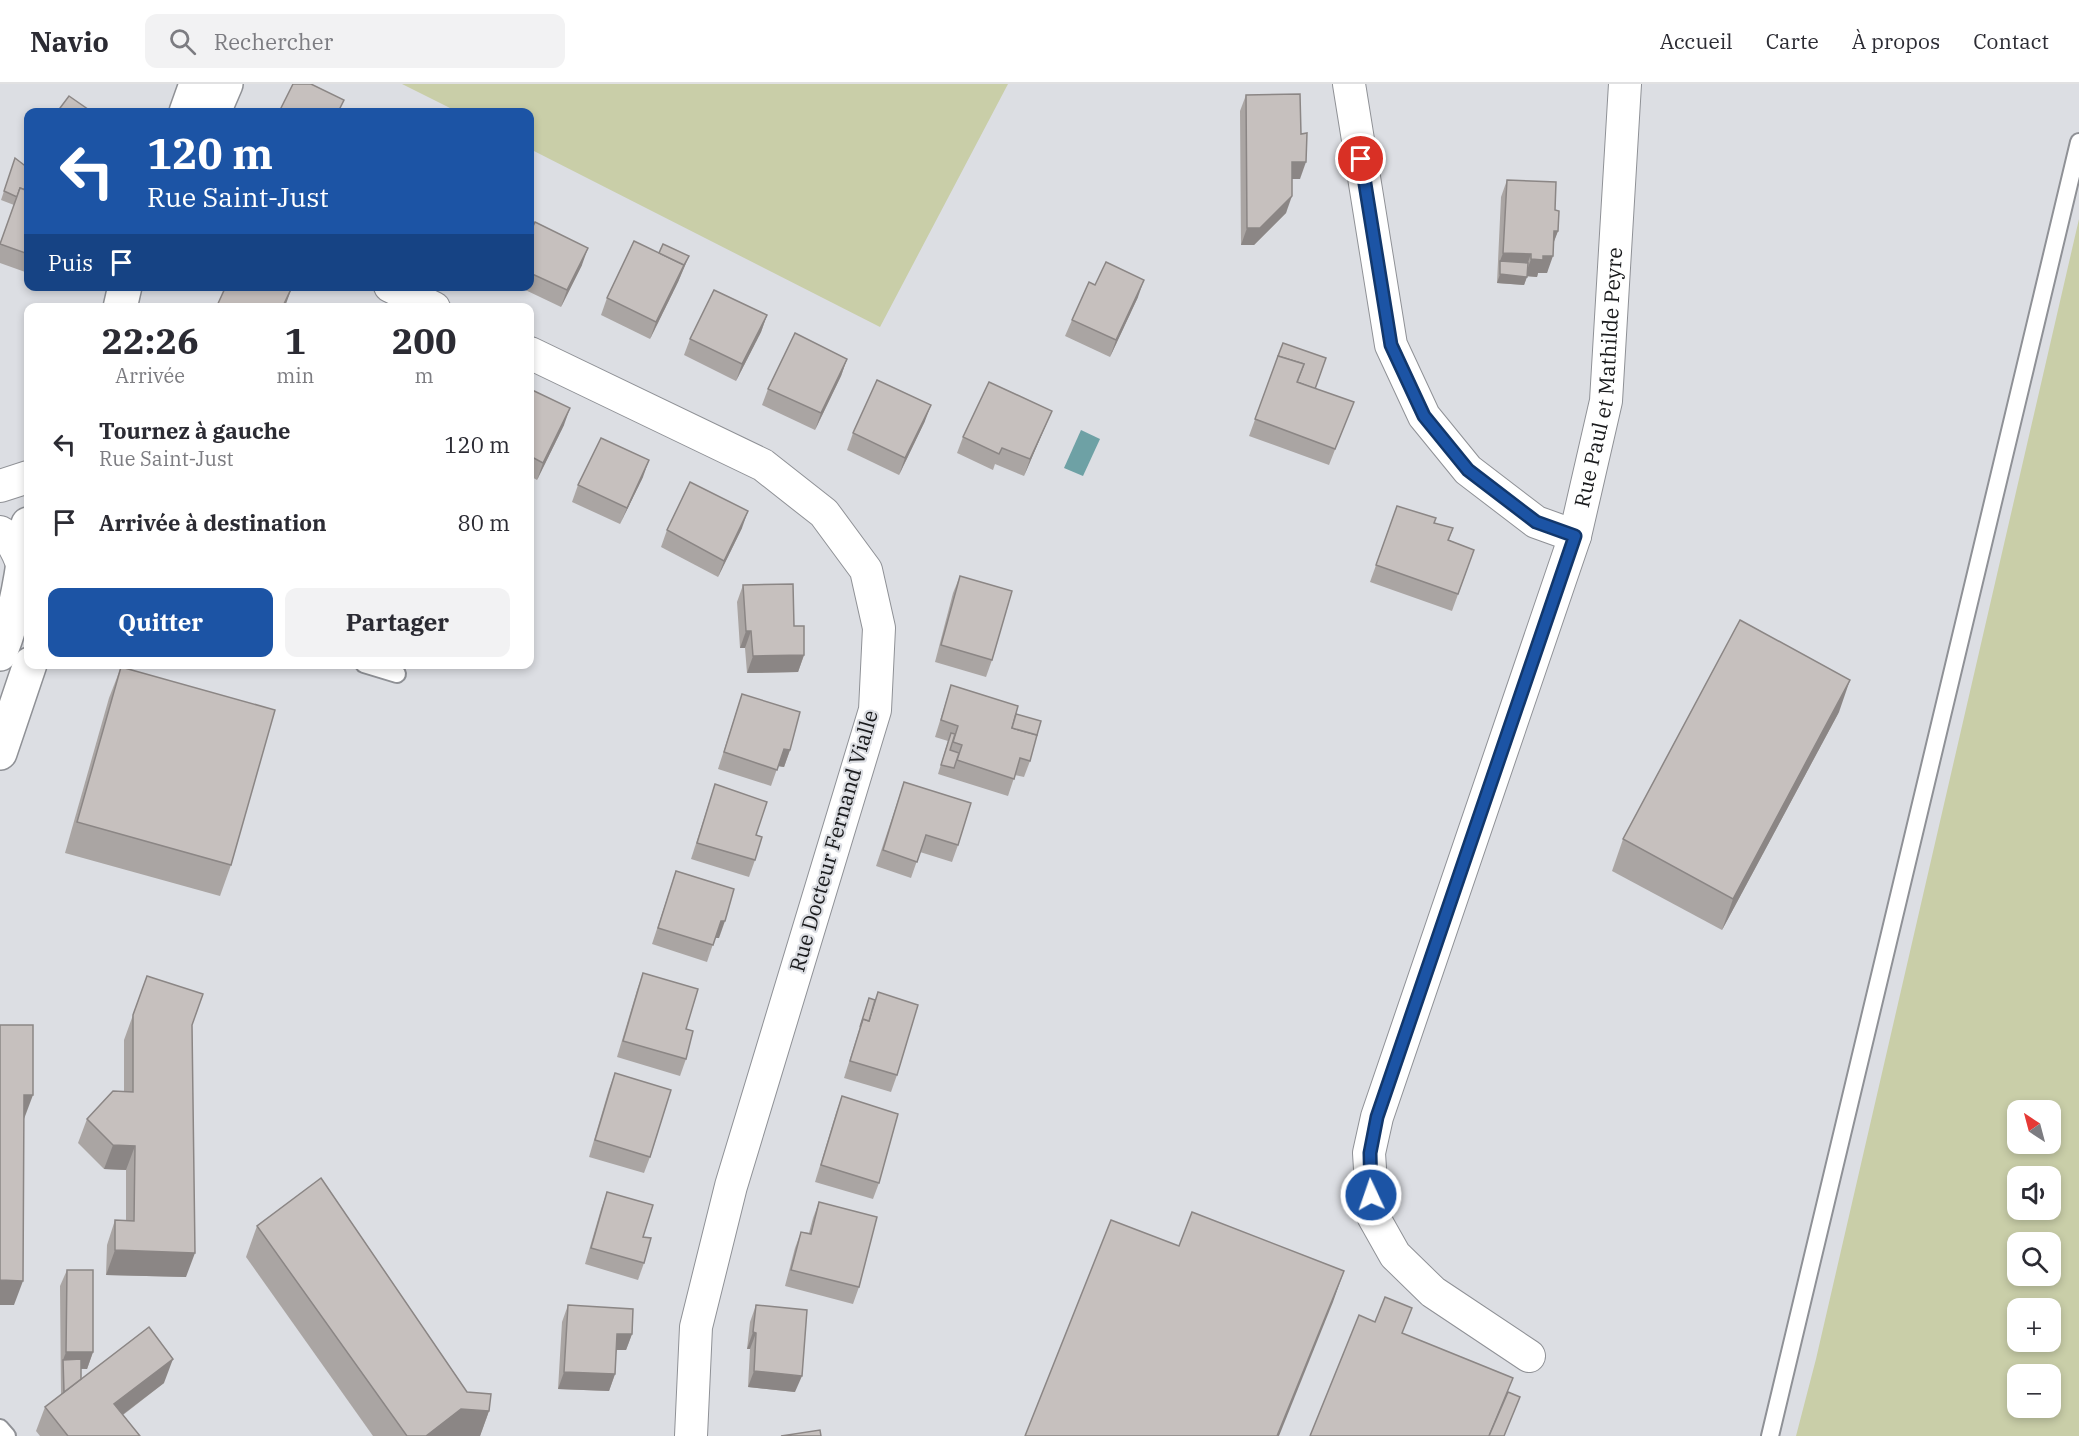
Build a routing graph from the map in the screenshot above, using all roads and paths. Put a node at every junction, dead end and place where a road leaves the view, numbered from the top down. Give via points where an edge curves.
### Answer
1 (196, 84) edge
2 (226, 84) edge
3 (1349, 84) edge
4 (1625, 84) edge
5 (187, 108) edge
6 (216, 108) edge
7 (2079, 142) edge
8 (400, 291) edge
9 (424, 303) edge
10 (534, 355) edge
11 (24, 478) edge
12 (0, 486) edge
13 (0, 532) edge
14 (1575, 536) junction
15 (24, 563) edge
16 (24, 575) edge
17 (0, 654) edge
18 (28, 669) edge
19 (380, 669) edge
20 (397, 674) dead end
21 (2, 736) edge
22 (1529, 1356) dead end
23 (0, 1428) edge
24 (7, 1436) edge
25 (691, 1436) edge
26 (1770, 1436) edge

1 - 5 main road
2 - 6 main road
3 - 14 street via 1391,345 1424,416 1468,470 1536,522
4 - 14 street, Rue Paul et Mathilde Peyre via 1606,400
7 - 26 lane
8 - 9 street
10 - 25 street, Rue Docteur Fernand Vialle via 763,465 824,513 866,570 879,627 874,710 731,1186 696,1326
11 - 12 street
13 - 15 street via 13,544
14 - 22 street, Rue Paul et Mathilde Peyre via 1377,1117 1370,1153 1372,1216 1395,1255 1433,1292
16 - 17 main road
18 - 21 main road
19 - 20 lane
23 - 24 lane

